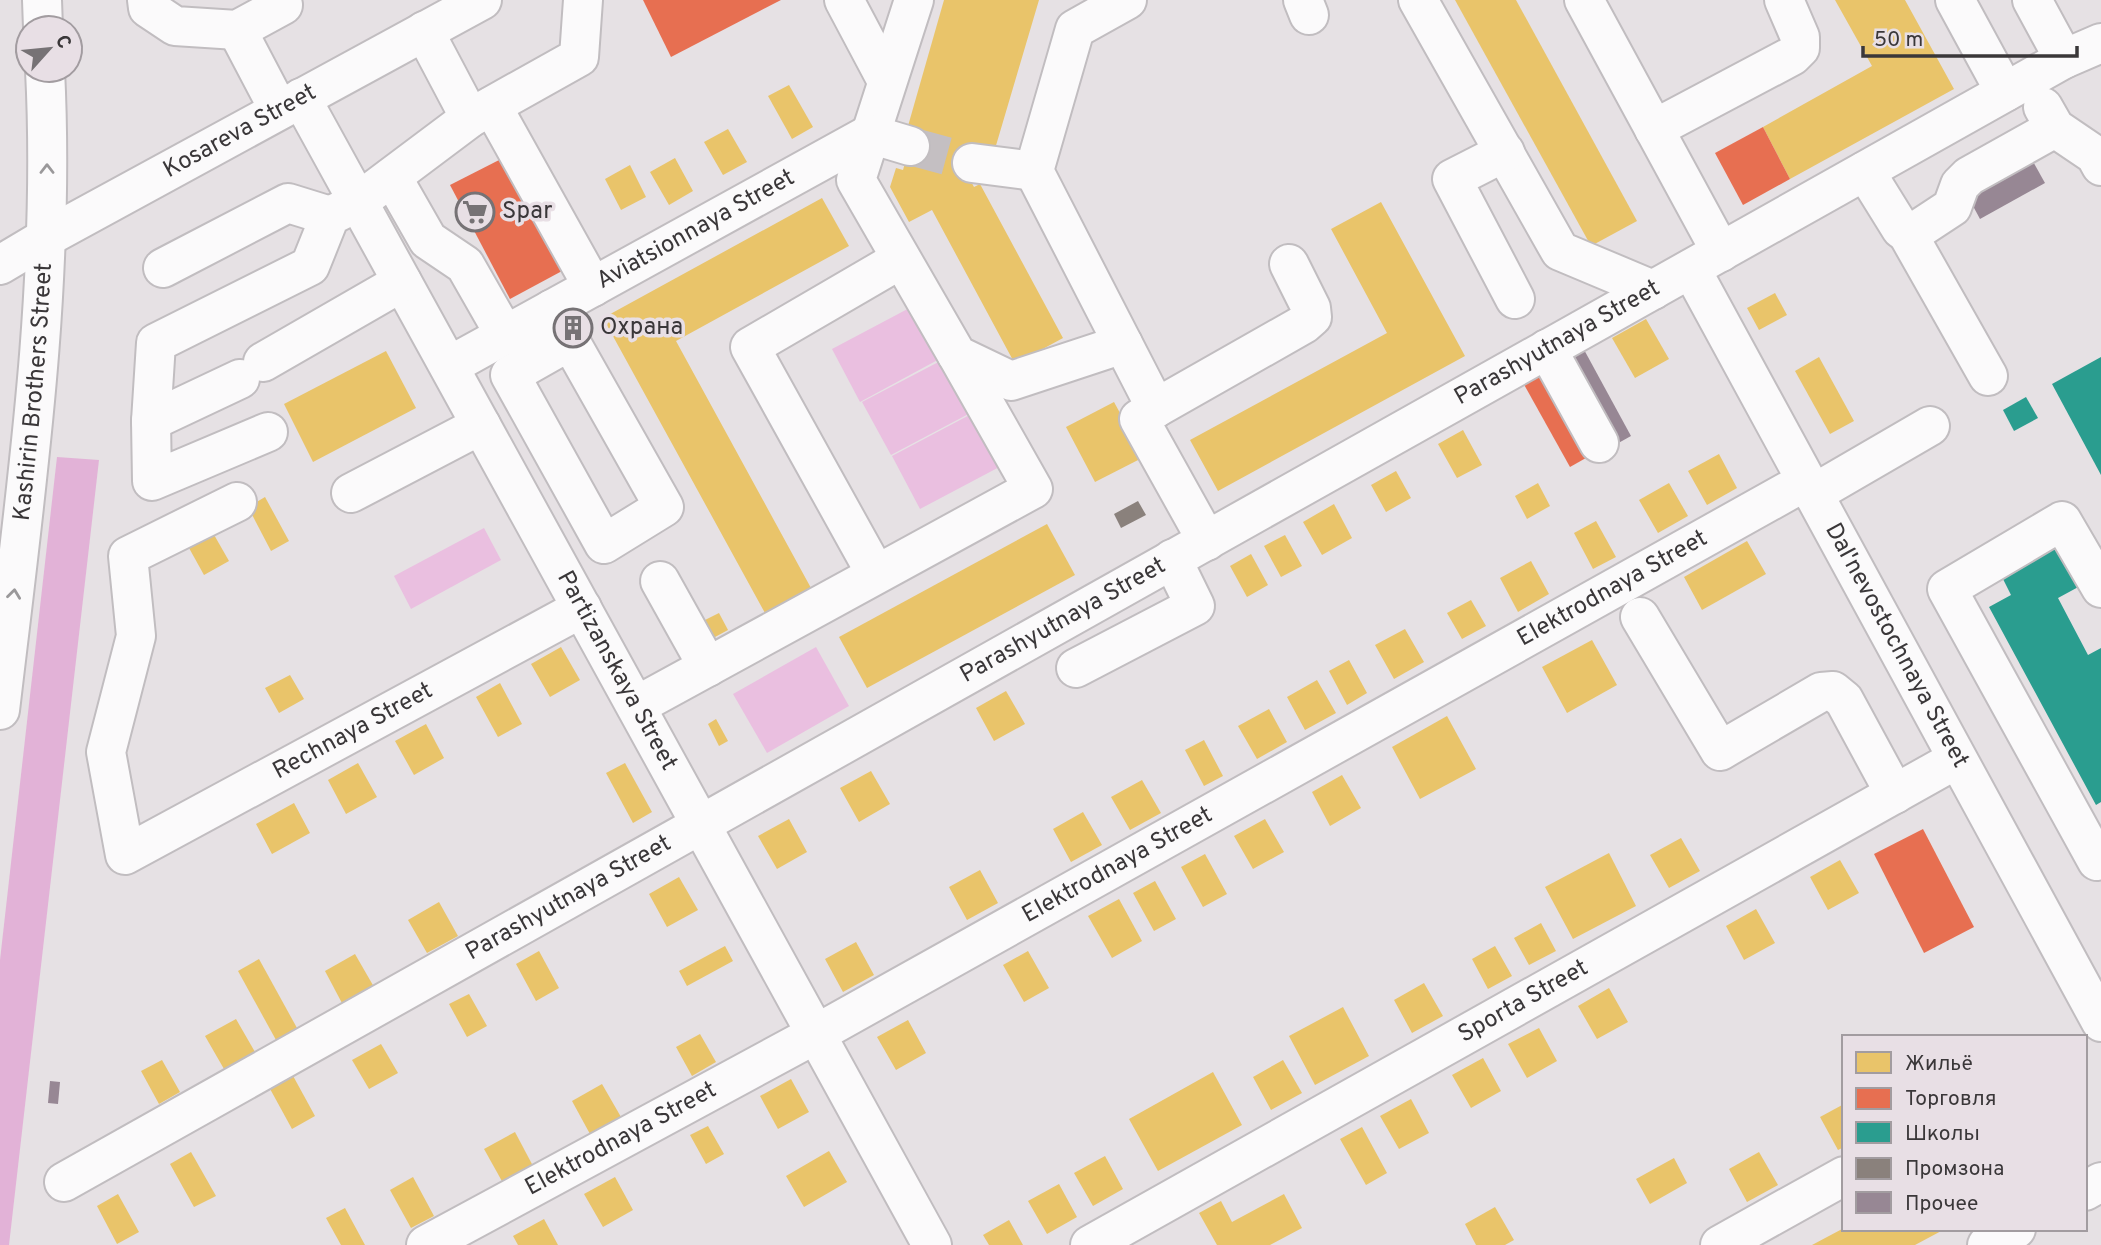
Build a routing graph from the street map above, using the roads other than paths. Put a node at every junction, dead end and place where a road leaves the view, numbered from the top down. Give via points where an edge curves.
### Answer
1 (147, 0) edge
2 (482, 0) edge
3 (583, 0) edge
4 (844, 0) edge
5 (914, 0) edge
6 (1127, 0) edge
7 (1418, 0) edge
8 (1584, 0) edge
9 (1784, 0) edge
10 (1955, 0) edge
11 (2032, 0) edge
12 (284, 5) dead end
13 (237, 30) junction
14 (424, 31) junction
15 (2101, 43) edge
16 (2064, 59) junction
17 (887, 81) junction
18 (46, 84) edge
19 (2016, 86) junction
20 (290, 104) junction
21 (481, 112) junction
22 (2054, 128) junction
23 (1654, 129) junction
24 (870, 134) junction
25 (910, 146) tunnel mouth
26 (1505, 152) junction
27 (972, 163) tunnel mouth
28 (2101, 166) edge
29 (1034, 171) junction
30 (1865, 171) junction
31 (392, 177) junction
32 (344, 209) junction
33 (1907, 233) junction
34 (47, 237) junction
35 (901, 259) junction
36 (1706, 260) junction
37 (1289, 264) dead end
38 (0, 265) edge
39 (163, 268) dead end
40 (402, 282) junction
41 (593, 287) junction
42 (1653, 290) junction
43 (1515, 299) dead end
44 (561, 325) junction
45 (505, 335) junction
46 (1124, 344) junction
47 (1547, 349) junction
48 (957, 355) junction
49 (449, 366) junction
50 (1988, 376) dead end
51 (1156, 408) junction
52 (151, 421) junction
53 (481, 425) junction
54 (1930, 426) dead end
55 (268, 432) dead end
56 (1598, 443) dead end
57 (1810, 488) junction
58 (351, 493) dead end
59 (237, 502) dead end
60 (1207, 541) junction
61 (1172, 559) junction
62 (876, 575) junction
63 (660, 581) dead end
64 (2101, 588) edge
65 (582, 608) junction
66 (1640, 617) dead end
67 (708, 667) junction
68 (1076, 668) dead end
69 (636, 706) junction
70 (0, 710) edge
71 (1957, 759) junction
72 (1895, 794) junction
73 (701, 825) junction
74 (2101, 859) edge
75 (2101, 1022) edge
76 (816, 1034) junction
77 (1842, 1177) edge
78 (64, 1182) dead end
79 (2012, 1231) edge
80 (426, 1245) edge
81 (932, 1245) edge
82 (1090, 1245) edge
83 (1720, 1245) edge
84 (1987, 1245) edge

1 - 13 street via 148,8 175,26
2 - 14 street, Kosareva Street
3 - 21 street via 579,57
4 - 17 street
5 - 17 street
6 - 29 street via 1075,29
7 - 26 street
8 - 23 street, Dal'nevostochnaya Street
9 - 23 street via 1800,37 1800,48 1792,56
10 - 19 street
11 - 16 street
12 - 13 street
13 - 20 street, Partizanskaya Street
14 - 20 street, Kosareva Street
14 - 21 street
15 - 16 street, Parashyutnaya Street
16 - 19 street, Parashyutnaya Street
17 - 24 street
34 -> 18 street, Kashirin Brothers Street
19 - 22 street
19 - 30 street, Parashyutnaya Street
20 - 32 street, Partizanskaya Street
20 - 34 street, Kosareva Street
21 - 31 street
21 - 41 street
22 - 28 street via 2095,155
22 - 33 street via 1969,176 1952,207
23 - 36 street, Dal'nevostochnaya Street
24 - 25 street
24 - 35 street via 856,180
24 - 41 street, Aviatsionnaya Street
26 - 42 street via 1560,251
26 - 43 street via 1452,179
27 - 29 street
29 - 46 street
30 - 33 street
30 - 36 street, Parashyutnaya Street
31 - 32 street
31 - 45 street via 428,240 465,265
32 - 39 street via 288,204
32 - 40 street, Partizanskaya Street
32 - 52 street via 310,266 156,343
33 - 50 street
34 - 38 street, Kosareva Street
70 -> 34 street, Kashirin Brothers Street via 35,417
35 - 48 street
35 - 62 street via 750,347
36 - 42 street, Parashyutnaya Street
36 - 57 street, Dal'nevostochnaya Street
37 - 51 street via 1312,317
40 - 49 street, Partizanskaya Street
40 - 52 street via 251,371
41 - 44 street, Aviatsionnaya Street
42 - 47 street, Parashyutnaya Street
44 - 44 street via 664,507 604,544 510,375
44 - 45 street, Aviatsionnaya Street
45 - 49 street, Aviatsionnaya Street
46 - 48 street via 1011,381
46 - 51 street
47 - 56 street
47 - 60 street, Parashyutnaya Street
48 - 62 street via 1033,489
49 - 53 street, Partizanskaya Street
51 - 60 street via 1139,419
52 - 55 street via 152,481
53 - 58 street
53 - 65 street, Partizanskaya Street
54 - 57 street, Elektrodnaya Street
57 - 71 street, Dal'nevostochnaya Street
57 - 76 street, Elektrodnaya Street
59 - 65 street, Rechnaya Street via 128,556 136,636 106,752 125,855
60 - 61 street, Parashyutnaya Street
61 - 68 street via 1195,606
61 - 73 street, Parashyutnaya Street
62 - 67 street
63 - 67 street
64 - 74 street via 2062,521 1947,589 2097,861
65 - 69 street, Partizanskaya Street
66 - 72 street via 1720,751 1821,692 1833,691 1844,700
67 - 69 street
69 - 73 street, Partizanskaya Street
71 - 72 street, Sporta Street
71 - 75 street, Dal'nevostochnaya Street
72 - 82 street, Sporta Street
73 - 76 street, Partizanskaya Street
73 - 78 street, Parashyutnaya Street
76 - 80 street, Elektrodnaya Street
76 - 81 street, Partizanskaya Street
77 - 83 street
79 - 84 street

